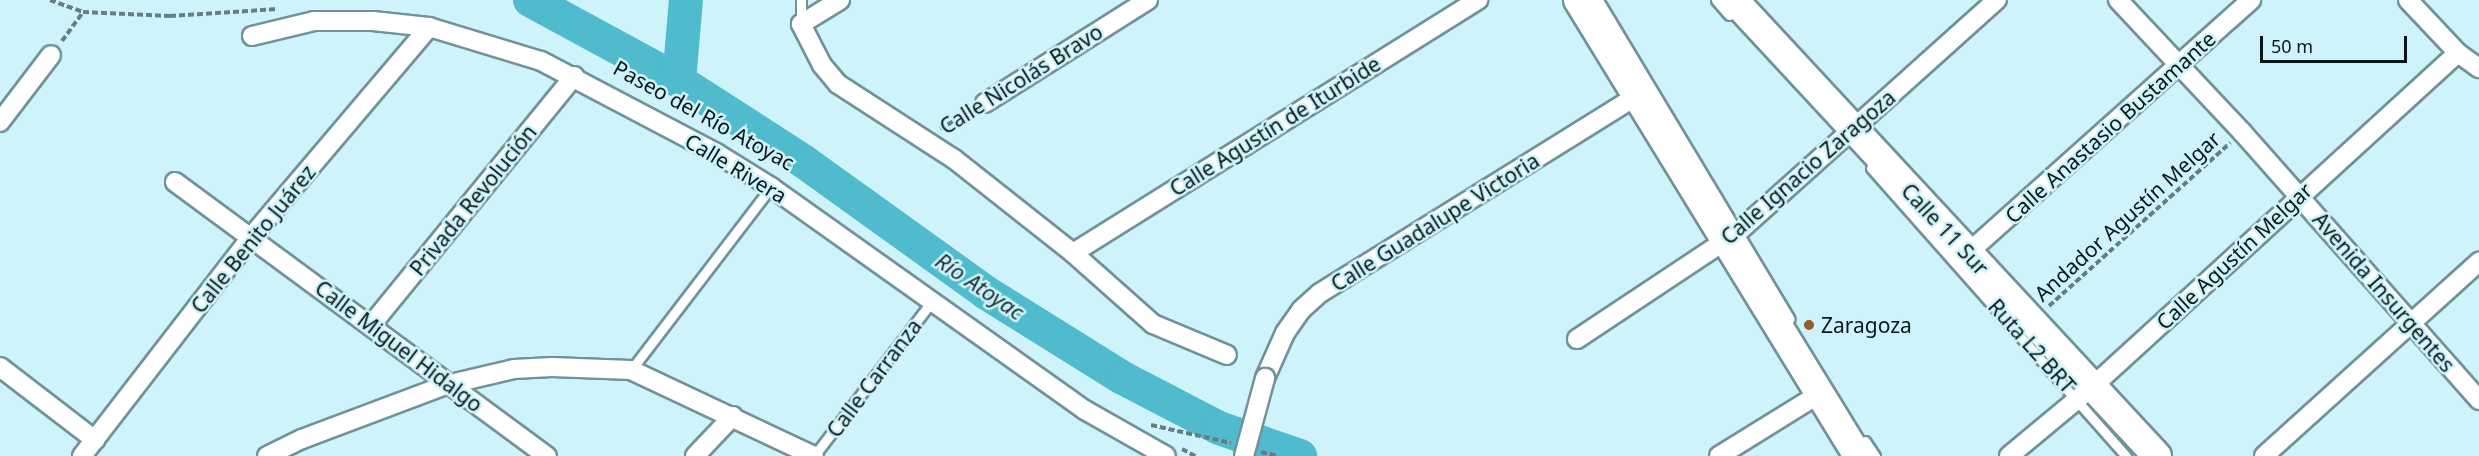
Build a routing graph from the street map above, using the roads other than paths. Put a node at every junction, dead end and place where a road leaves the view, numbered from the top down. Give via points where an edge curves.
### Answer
1 (801, 0) edge
2 (840, 0) edge
3 (1148, 0) edge
4 (1478, 0) edge
5 (1578, 0) edge
6 (1598, 0) edge
7 (1716, 0) edge
8 (1997, 0) edge
9 (2118, 0) edge
10 (2251, 0) edge
11 (2408, 0) edge
12 (1737, 13) edge
13 (801, 24) junction
14 (429, 27) junction
15 (252, 36) dead end
16 (2458, 53) junction
17 (51, 55) road end
18 (2181, 67) junction
19 (2479, 68) edge
20 (574, 76) junction
21 (1637, 96) junction
22 (985, 103) road end
23 (0, 122) edge
24 (1844, 134) junction
25 (1865, 162) dead end
26 (175, 182) dead end
27 (771, 187) junction
28 (2299, 196) junction
29 (252, 236) junction
30 (1733, 236) junction
31 (1073, 253) junction
32 (1968, 254) junction
33 (2479, 262) edge
34 (933, 300) junction
35 (2411, 323) junction
36 (372, 324) junction
37 (1796, 328) dead end
38 (1577, 339) dead end
39 (1227, 355) dead end
40 (0, 367) edge
41 (631, 370) junction
42 (446, 384) junction
43 (2086, 392) junction
44 (1819, 394) junction
45 (2479, 400) edge
46 (733, 416) junction
47 (1856, 426) dead end
48 (95, 440) junction
49 (1245, 450) edge
50 (82, 456) edge
51 (267, 456) edge
52 (547, 456) edge
53 (695, 456) edge
54 (814, 456) edge
55 (1167, 456) edge
56 (1719, 456) edge
57 (1858, 456) edge
58 (1875, 456) edge
59 (2009, 456) edge
60 (2126, 456) edge
61 (2157, 456) edge
62 (2264, 456) edge

1 - 13 lane
2 - 13 street
3 - 22 street, Calle Nicolás Bravo
4 - 31 street, Calle Agustín de Iturbide
5 - 21 main road
6 - 30 lane
7 - 12 lane
8 - 24 street, Calle Ignacio Zaragoza
9 - 18 street, Avenida Insurgentes
10 - 18 street, Calle Anastasio Bustamante
11 - 16 street
12 - 24 main road, Calle 11 Sur
13 - 31 street via 822,64 838,84 924,138
14 - 15 street, Calle Rivera via 373,21 314,21
14 - 20 street, Calle Rivera via 493,44
14 - 29 street, Calle Benito Juárez
16 - 19 street
16 - 28 street, Calle Agustín Melgar
17 - 23 street
18 - 28 street, Avenida Insurgentes
18 - 32 street, Calle Anastasio Bustamante
20 - 27 street, Calle Rivera
20 - 36 street, Privada Revolución
21 - 30 main road
21 - 49 street, Calle Guadalupe Victoria, bridge via 1320,293 1301,310 1285,333 1266,378
24 - 30 street, Calle Ignacio Zaragoza
24 - 32 main road, Calle 11 Sur
25 - 43 lane, Ruta L2 BRT
26 - 29 street, Calle Miguel Hidalgo
27 - 34 street, Calle Rivera
27 - 41 lane
28 - 35 street, Avenida Insurgentes
28 - 43 street, Calle Agustín Melgar
29 - 36 street, Calle Miguel Hidalgo
29 - 48 street, Calle Benito Juárez
30 - 37 lane
30 - 38 street, Calle Ignacio Zaragoza
30 - 44 main road
31 - 39 street via 1153,324
32 - 43 main road, Calle 11 Sur via 2032,322
33 - 35 street
34 - 54 lane, Calle Carranza
34 - 55 street, Calle Rivera via 1085,410
35 - 45 street, Avenida Insurgentes
35 - 62 street
36 - 42 street, Calle Miguel Hidalgo
40 - 48 street
41 - 42 street via 514,369
41 - 46 street
42 - 51 street
42 - 52 street, Calle Miguel Hidalgo
43 - 59 street, Calle Agustín Melgar
43 - 60 lane, Ruta L2 BRT
43 - 61 main road, Calle 11 Sur
44 - 56 street
44 - 57 main road
46 - 53 street
46 - 54 street
47 - 58 lane
48 - 50 street, Calle Benito Juárez

